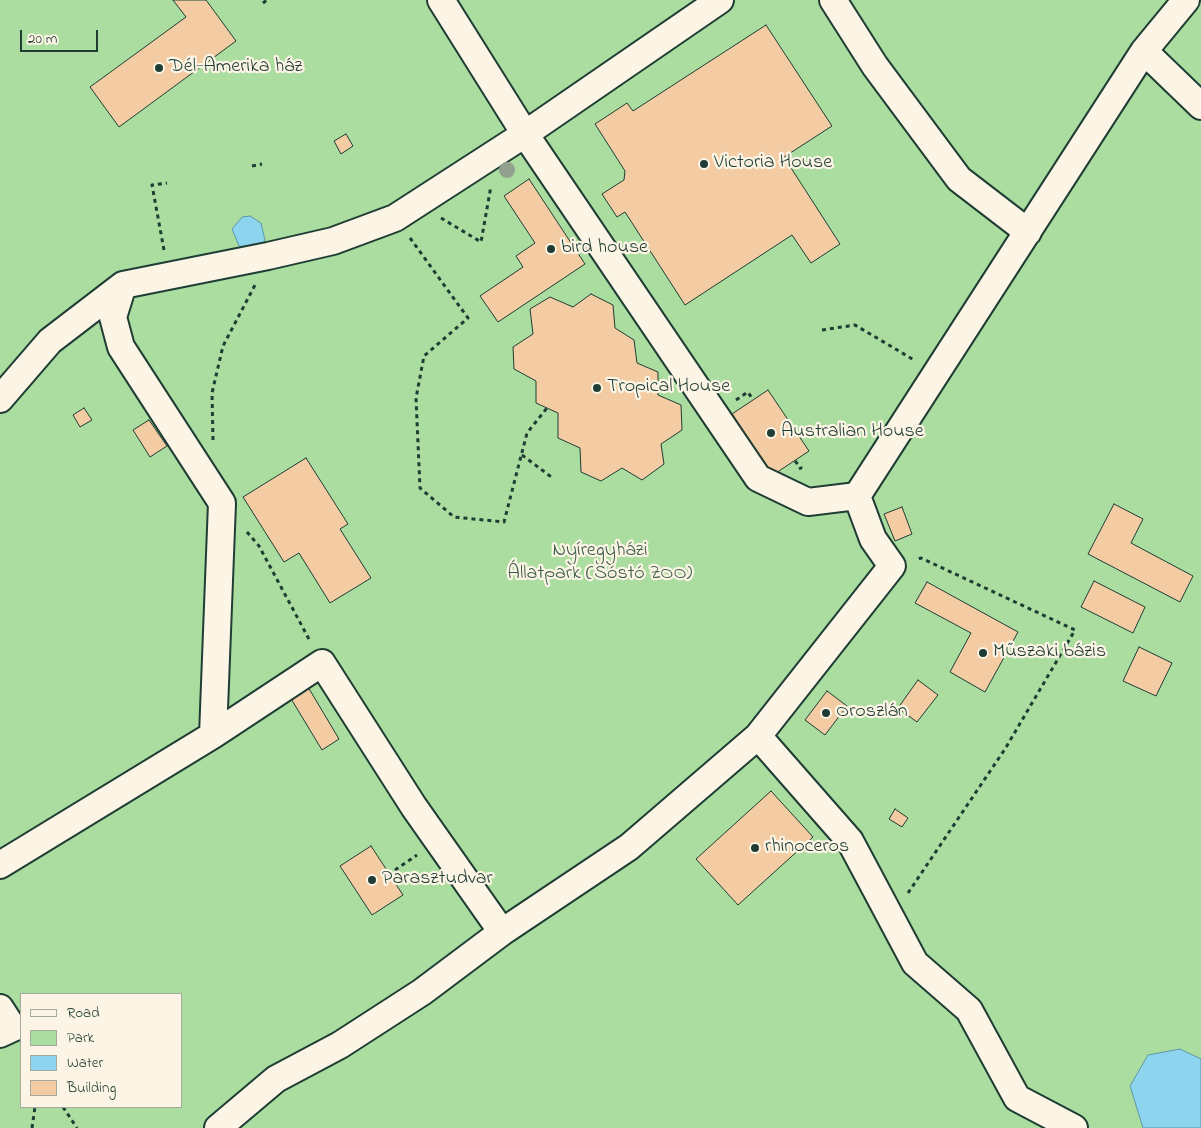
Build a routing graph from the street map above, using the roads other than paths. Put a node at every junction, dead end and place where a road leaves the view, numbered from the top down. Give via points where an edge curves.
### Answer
1 (441, 0) edge
2 (720, 0) edge
3 (833, 0) edge
4 (1186, 0) edge
5 (1144, 51) junction
6 (1201, 106) edge
7 (525, 134) junction
8 (1028, 232) junction
9 (123, 284) junction
10 (0, 399) edge
11 (857, 496) junction
12 (213, 735) junction
13 (758, 736) junction
14 (0, 864) edge
15 (502, 932) junction
16 (0, 1008) edge
17 (0, 1034) edge
18 (218, 1128) edge
19 (1074, 1128) edge

1 - 7 street
2 - 7 street
3 - 8 street via 875,66 959,179
4 - 5 street
5 - 6 street
5 - 8 street
7 - 9 street via 395,218 333,241
7 - 11 street via 758,478 808,502
8 - 11 street
9 - 10 street via 50,341
9 - 12 street via 113,317 121,347 222,503
11 - 13 street via 873,539 892,566
12 - 14 street
12 - 15 street via 322,663 414,807
13 - 15 street via 629,847
13 - 19 street via 850,841 915,962 969,1010 1017,1098
15 - 18 street via 422,992 348,1040 276,1078
16 - 17 street via 13,1028

